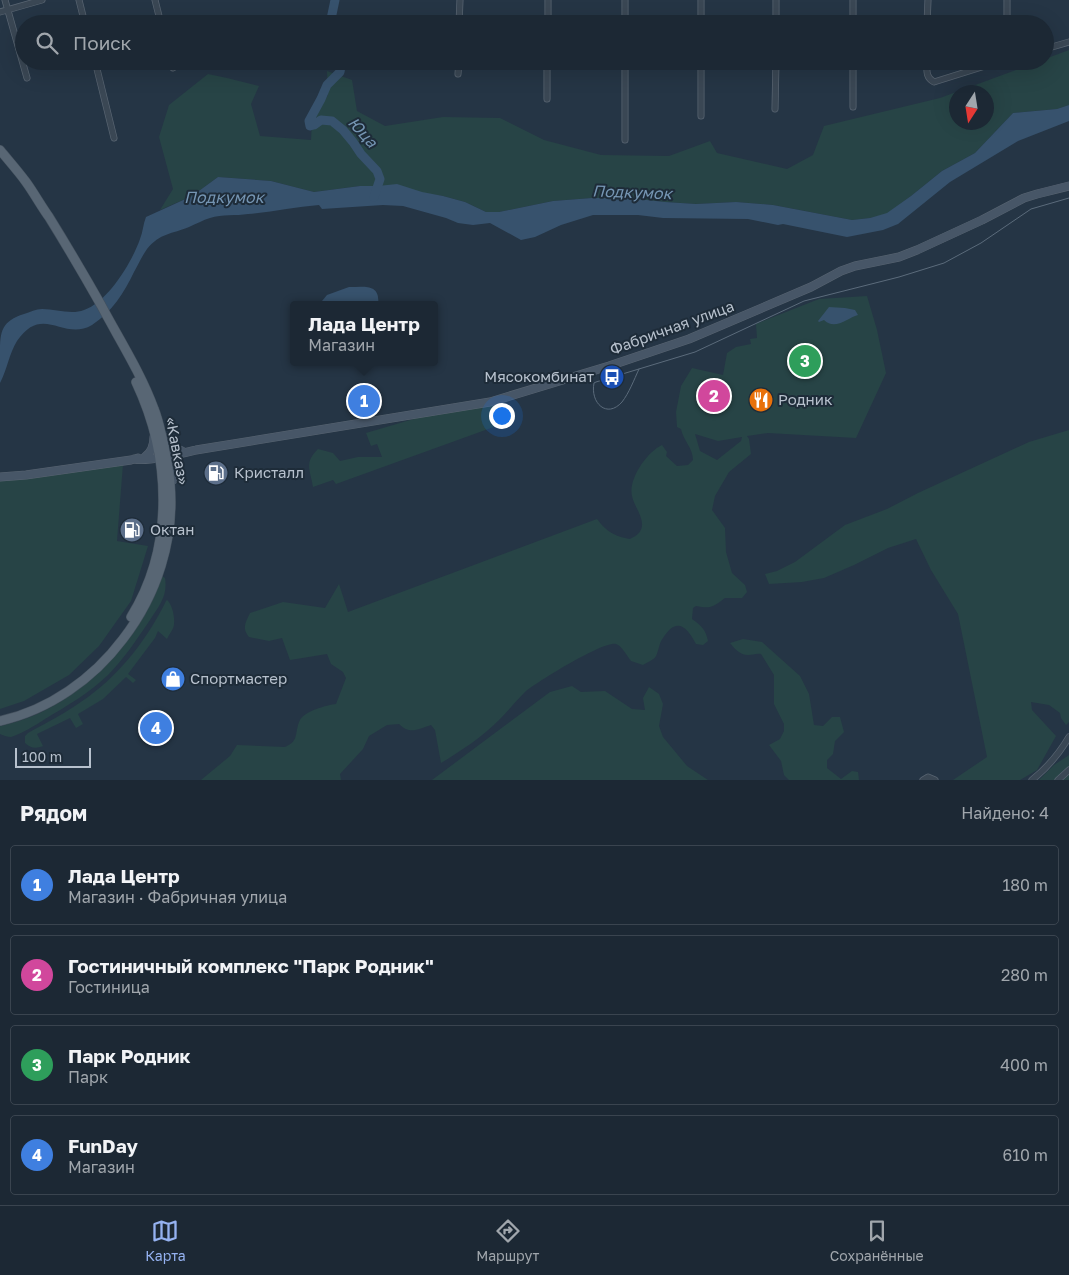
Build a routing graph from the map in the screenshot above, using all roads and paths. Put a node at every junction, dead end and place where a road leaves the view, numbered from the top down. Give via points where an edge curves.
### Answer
1 (5, 0) edge
2 (42, 0) edge
3 (79, 0) edge
4 (155, 0) edge
5 (460, 0) edge
6 (548, 0) edge
7 (625, 0) edge
8 (701, 0) edge
9 (776, 0) edge
10 (854, 0) edge
11 (928, 0) edge
12 (1007, 0) edge
13 (8, 10) junction
14 (0, 12) edge
15 (83, 15) edge
16 (159, 15) edge
17 (459, 15) edge
18 (548, 15) edge
19 (625, 15) edge
20 (701, 15) edge
21 (776, 15) edge
22 (854, 15) edge
23 (927, 15) edge
24 (1007, 15) edge
25 (15, 35) edge
26 (1069, 42) edge
27 (1054, 46) edge
28 (25, 70) edge
29 (97, 70) edge
30 (458, 70) edge
31 (547, 70) edge
32 (625, 70) edge
33 (701, 70) edge
34 (776, 70) edge
35 (854, 70) edge
36 (927, 70) edge
37 (972, 70) edge
38 (458, 74) dead end
39 (27, 78) dead end
40 (546, 99) dead end
41 (854, 107) dead end
42 (775, 109) dead end
43 (701, 116) dead end
44 (114, 138) dead end
45 (625, 140) dead end
46 (0, 150) edge
47 (0, 158) edge
48 (1069, 186) edge
49 (90, 290) junction
50 (110, 327) junction
51 (137, 384) junction
52 (158, 434) junction
53 (163, 455) junction
54 (162, 473) junction
55 (0, 477) edge
56 (167, 541) junction
57 (0, 716) edge
58 (0, 722) edge
59 (1069, 737) edge
60 (1069, 770) edge
61 (923, 780) edge
62 (936, 780) edge
63 (1032, 780) edge
64 (1058, 780) edge

1 - 13 street
2 - 13 street
3 - 15 street
4 - 16 street
5 - 17 street
6 - 18 street
7 - 19 street
8 - 20 street
9 - 21 street
10 - 22 street
11 - 23 street
12 - 24 street
13 - 14 street
13 - 25 street
26 - 27 street
28 - 39 street
29 - 44 street
30 - 38 street
31 - 40 street
32 - 45 street
33 - 43 street
34 - 42 street
35 - 41 street
36 - 37 street via 929,79 934,82
46 - 49 main road, «Кавказ» via 26,182
47 - 49 main road, «Кавказ» via 22,185
48 - 53 main road, Фабричная улица via 1024,198 899,257 841,271 689,339 490,402
49 - 50 main road, «Кавказ»
50 - 51 main road, «Кавказ»
50 - 52 main road, «Кавказ» via 149,396 155,410
51 - 52 main road, «Кавказ»
51 - 53 main road via 156,424
52 - 53 main road, «Кавказ»
52 - 53 main road via 171,446
52 - 53 main road via 151,452
53 - 54 main road, «Кавказ»
53 - 54 main road via 156,463
53 - 55 main road, Фабричная улица
53 - 56 main road, «Кавказ» via 171,496
53 - 56 main road via 178,456 173,472 173,518
54 - 57 main road, «Кавказ» via 163,521 156,553 145,590 126,625 74,680 44,699
56 - 58 main road, «Кавказ» via 158,577 142,610 106,659 54,700
59 - 63 street via 1046,768
60 - 64 street
61 - 62 street

